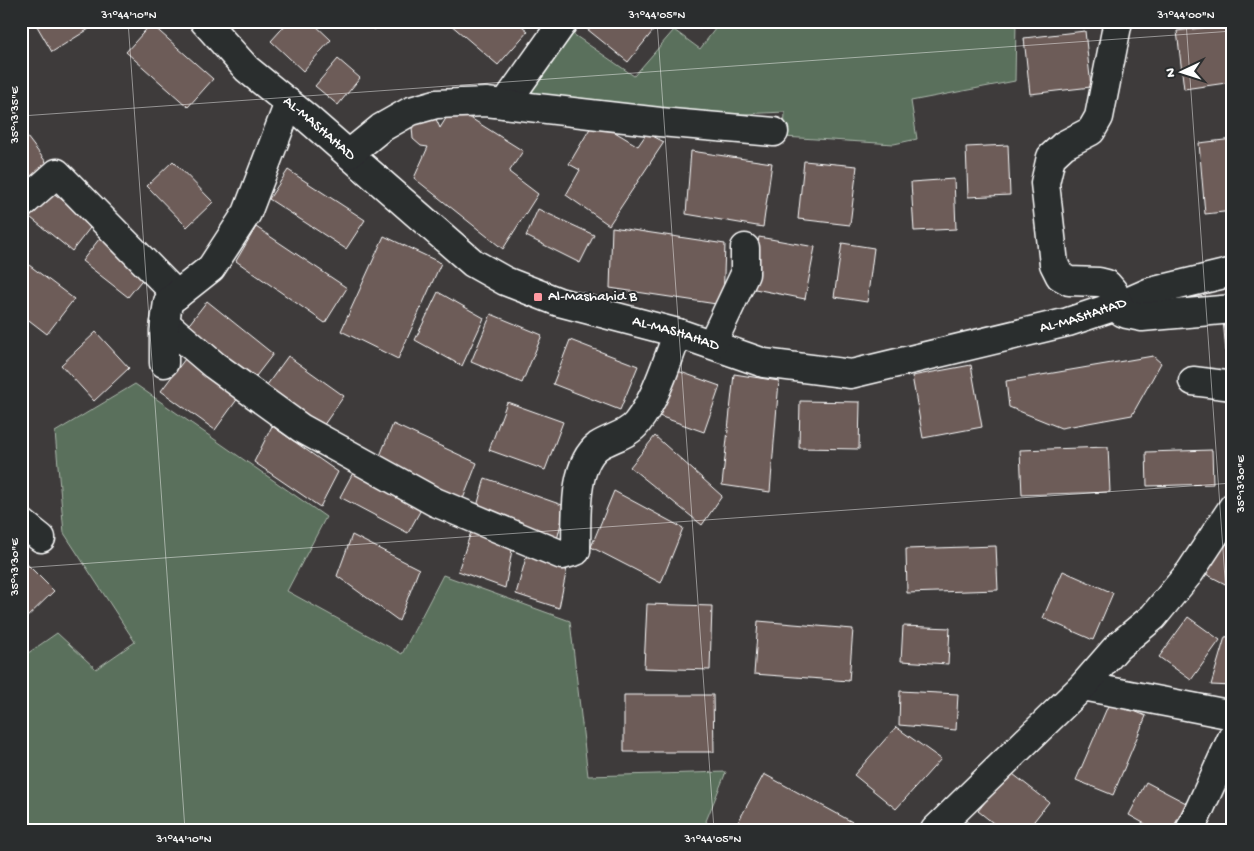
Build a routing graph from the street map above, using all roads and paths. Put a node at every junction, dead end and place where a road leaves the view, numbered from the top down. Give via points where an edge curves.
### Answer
1 (204, 21) edge
2 (564, 21) edge
3 (1118, 21) edge
4 (289, 103) junction
5 (505, 104) junction
6 (774, 132) dead end
7 (349, 154) junction
8 (21, 205) edge
9 (745, 248) dead end
10 (1233, 272) edge
11 (177, 295) junction
12 (1119, 305) junction
13 (1233, 309) edge
14 (165, 322) junction
15 (678, 333) junction
16 (712, 344) junction
17 (164, 363) dead end
18 (1193, 381) dead end
19 (1233, 386) edge
20 (1233, 507) edge
21 (1083, 686) junction
22 (1233, 715) edge
23 (1233, 736) edge
24 (935, 830) edge
25 (1190, 830) edge

1 - 4 street, AL-MASHAHAD via 247,69
2 - 5 street
3 - 12 street via 1099,117 1091,131 1064,145 1052,157 1045,183 1054,264 1060,276 1068,281 1107,284
4 - 7 street, AL-MASHAHAD
4 - 11 street via 247,213 211,268
5 - 6 street
5 - 7 street via 436,104 411,111 381,128
7 - 15 street, AL-MASHAHAD via 473,263 506,281 559,302
8 - 11 street via 57,173
9 - 16 street via 745,274
10 - 12 street, AL-MASHAHAD via 1150,292
11 - 14 street via 168,302
12 - 13 street via 1122,312 1142,317
12 - 16 street, AL-MASHAHAD via 1068,322 851,374 764,363
14 - 15 street via 214,365 302,428 435,502 562,555 576,551 579,480 588,457 598,446 636,426 650,403
14 - 17 street
15 - 16 street, AL-MASHAHAD
18 - 19 street
20 - 21 street via 1190,572 1152,617 1117,647
21 - 22 street
21 - 24 street
23 - 25 street

